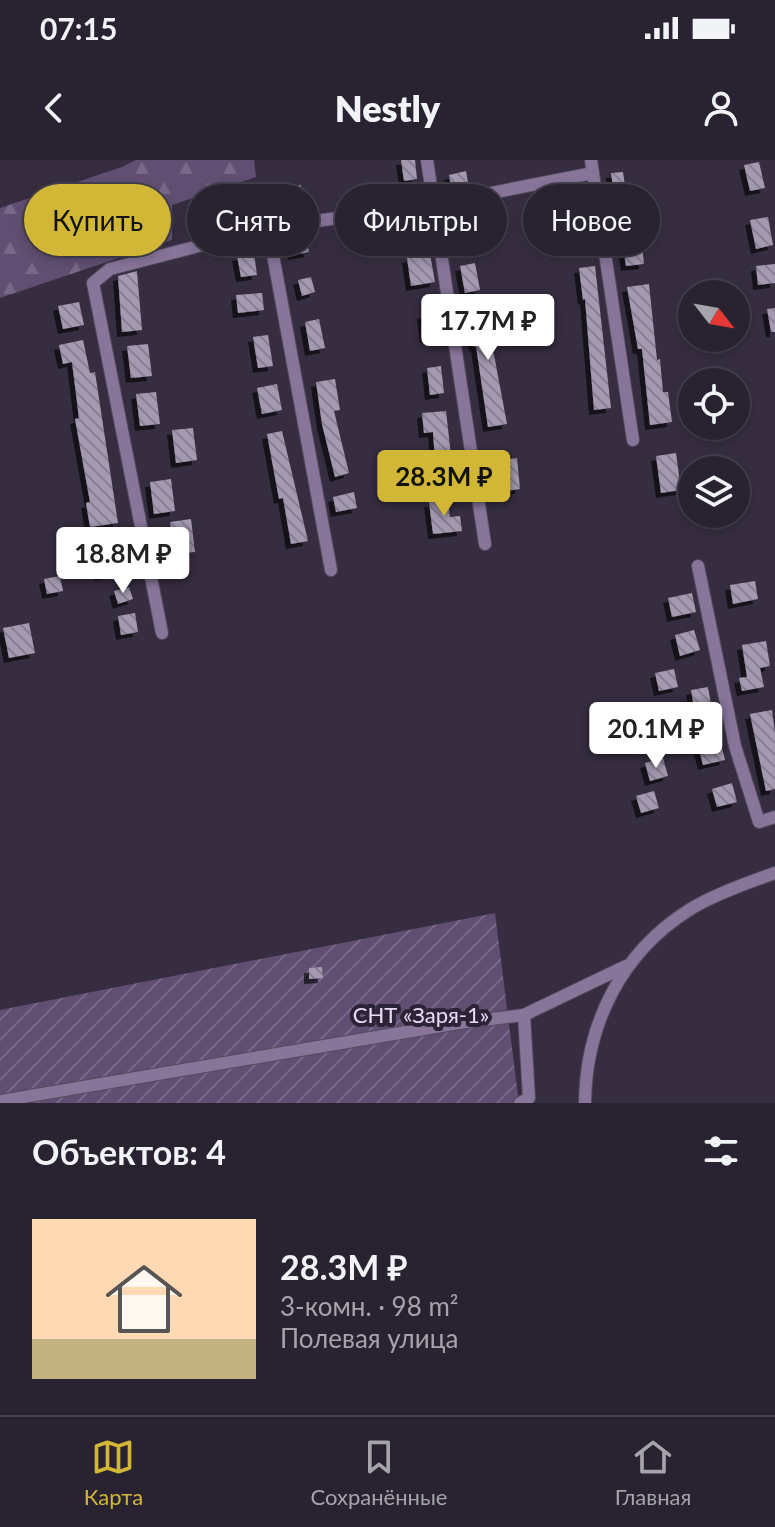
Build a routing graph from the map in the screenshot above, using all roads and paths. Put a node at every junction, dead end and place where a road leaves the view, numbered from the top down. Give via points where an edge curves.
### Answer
1 (427, 160) edge
2 (592, 167) edge
3 (431, 184) edge
4 (507, 187) edge
5 (187, 249) edge
6 (273, 256) edge
7 (443, 256) edge
8 (633, 440) dead end
9 (485, 544) dead end
10 (698, 566) dead end
11 (331, 570) dead end
12 (162, 633) dead end
13 (775, 817) edge
14 (775, 873) edge
15 (626, 966) junction
16 (524, 1015) junction
17 (0, 1101) edge
18 (520, 1103) edge
19 (585, 1103) edge

1 - 3 street
2 - 4 street
2 - 8 street
5 - 12 street via 110,269 93,283
6 - 11 street
7 - 9 street
10 - 13 street via 739,758 759,822
14 - 15 street via 691,908
15 - 16 street
15 - 19 street via 592,1038
16 - 17 street
16 - 18 street via 529,1098

